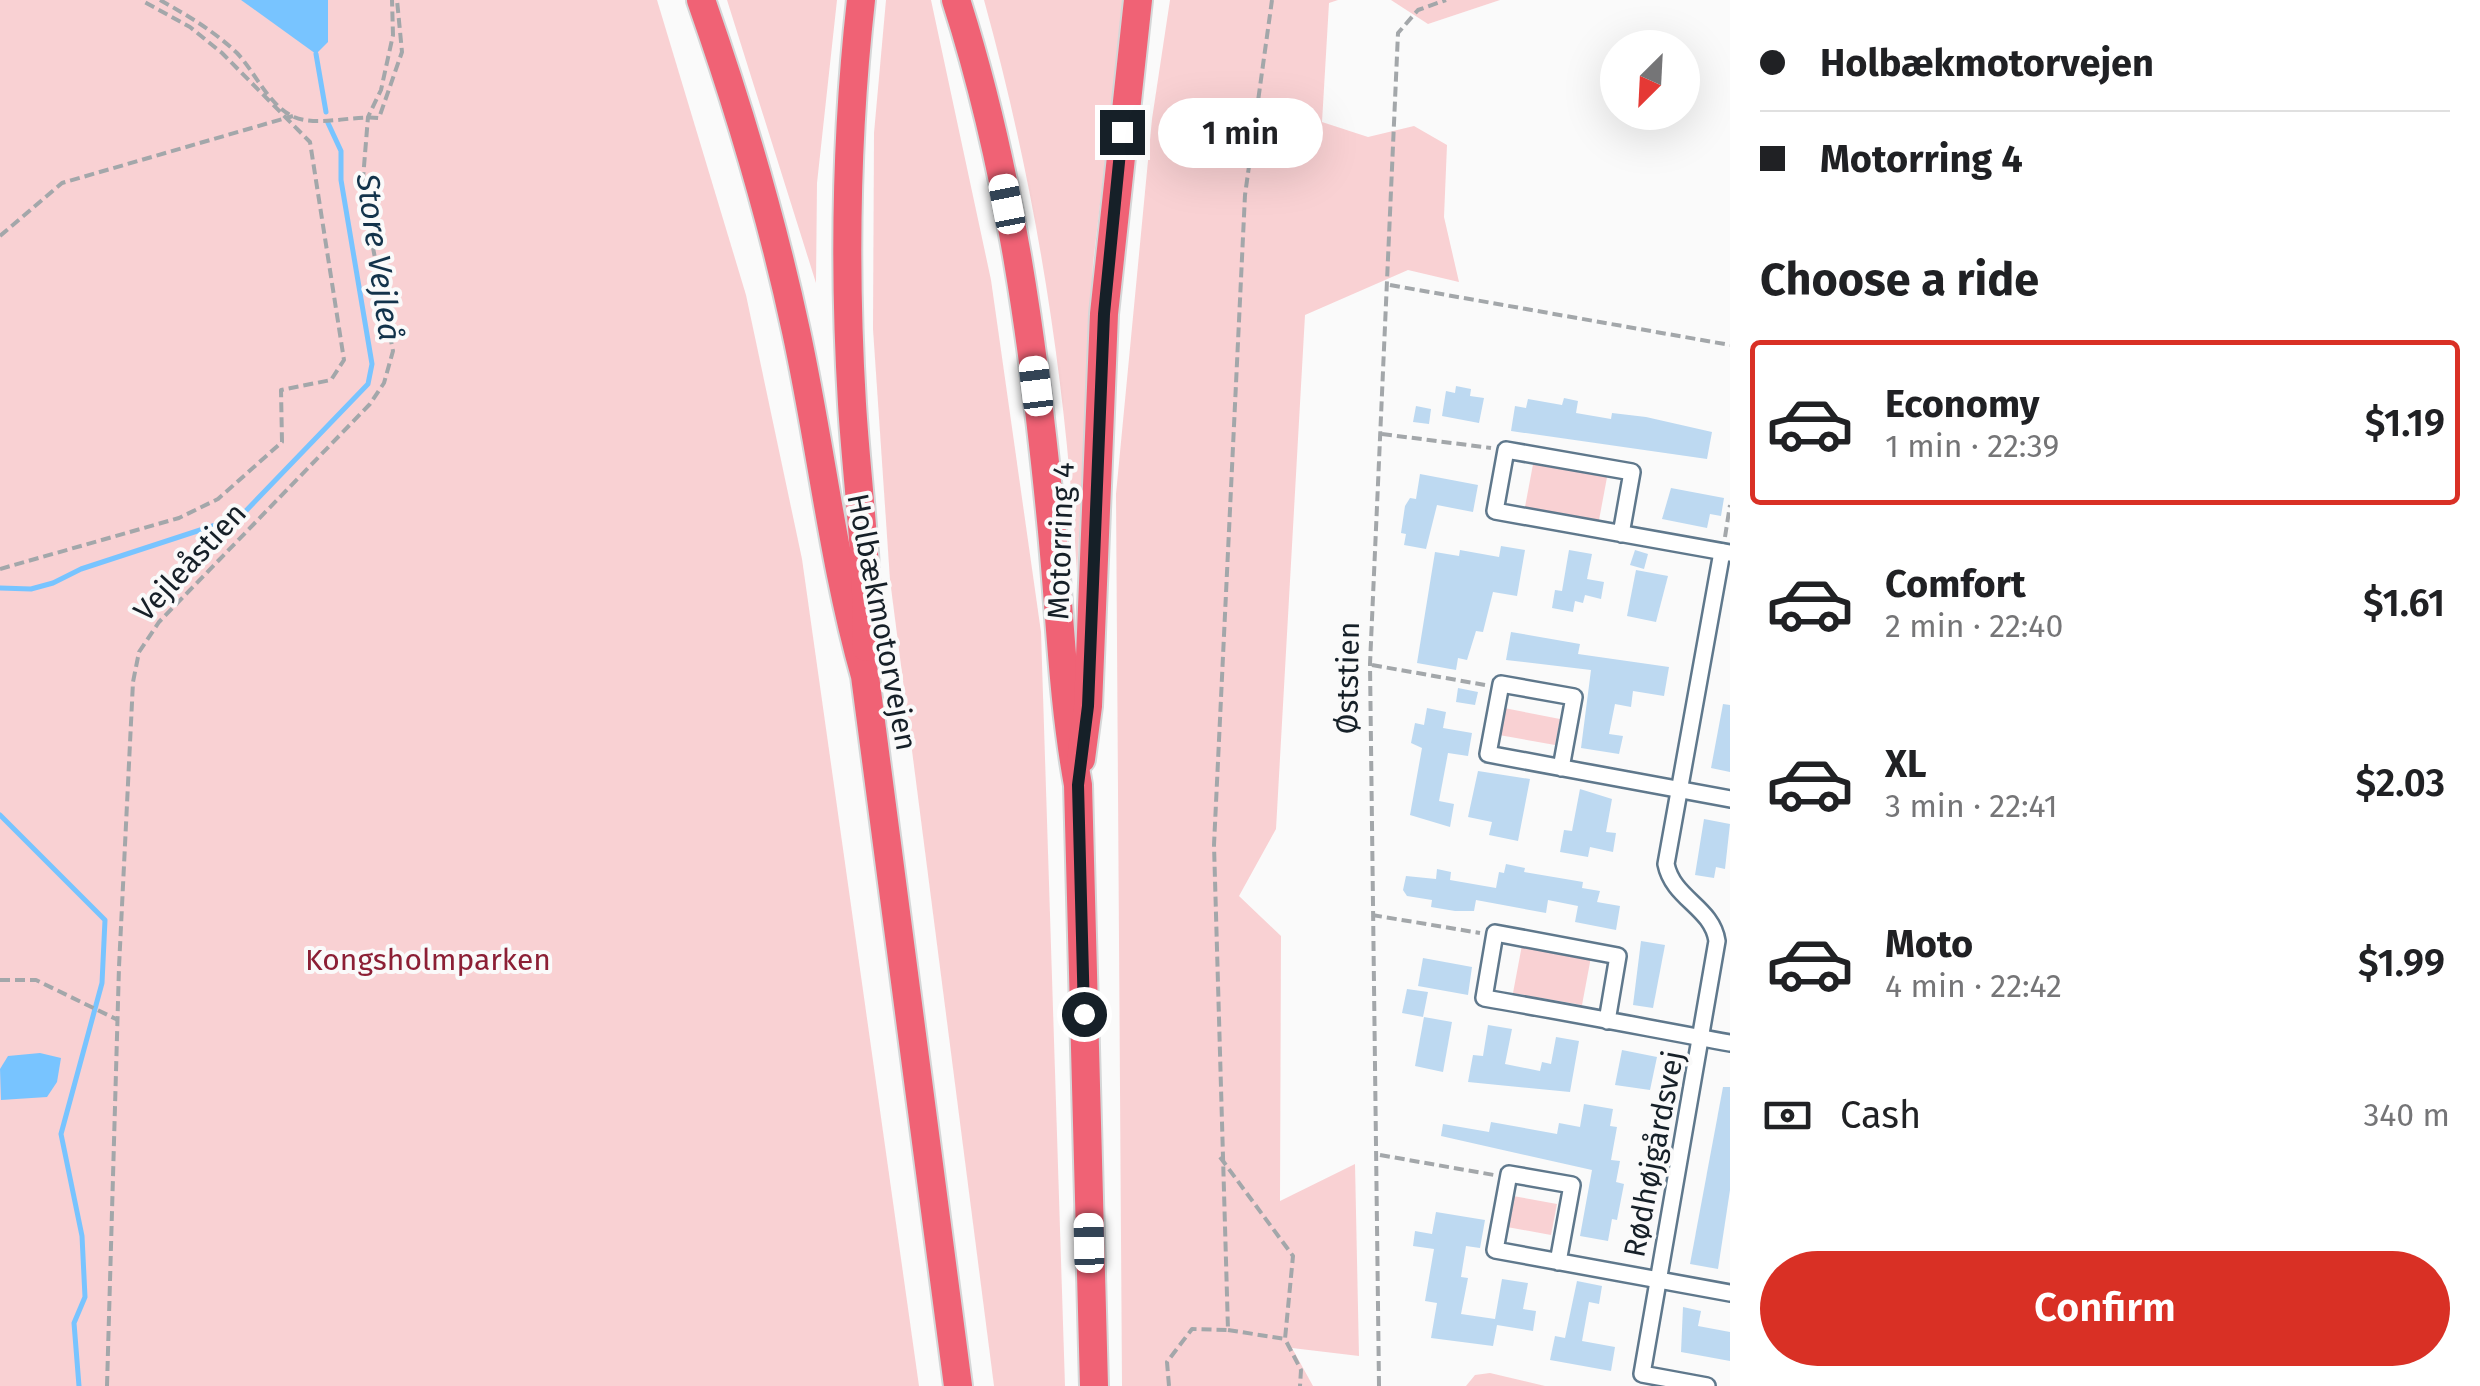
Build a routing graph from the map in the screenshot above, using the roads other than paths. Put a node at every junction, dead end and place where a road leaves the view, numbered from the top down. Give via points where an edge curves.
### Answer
1 (701, 0) edge
2 (861, 0) edge
3 (956, 0) edge
4 (1138, 0) edge
5 (1621, 534) junction
6 (1726, 553) edge
7 (865, 676) junction
8 (1561, 768) junction
9 (1078, 785) junction
10 (1680, 790) junction
11 (1730, 798) edge
12 (1606, 1021) junction
13 (1704, 1039) junction
14 (1730, 1043) edge
15 (1558, 1262) junction
16 (1659, 1280) junction
17 (1730, 1293) edge
18 (958, 1386) edge
19 (1094, 1386) edge
20 (1707, 1386) edge

1 - 7 highway, Holbækmotorvejen via 769,217 842,592
2 - 7 highway via 848,254 868,595
3 - 9 highway via 1000,165 1028,322 1056,570 1063,704
4 - 9 highway, Motorring 4 via 1104,314 1088,706
5 - 5 street via 1495,511 1506,450 1632,472
5 - 6 street
6 - 10 street, Rødhøjgårdsvej
7 - 18 highway, Holbækmotorvejen
8 - 8 street via 1574,698 1500,684 1488,754
8 - 10 street
9 - 19 highway
10 - 11 street
10 - 13 street, Rødhøjgårdsvej via 1668,878 1710,919 1717,942
12 - 12 street, Rødhøjgårdsvej via 1484,998 1495,936 1618,956
12 - 13 street, Rødhøjgårdsvej
13 - 14 street, Rødhøjgårdsvej
13 - 16 street, Rødhøjgårdsvej
15 - 15 street, Rødhøjgårdsvej via 1572,1186 1509,1174 1496,1250
15 - 16 street, Rødhøjgårdsvej
16 - 17 street, Rødhøjgårdsvej
16 - 20 street, Rødhøjgårdsvej via 1642,1374

